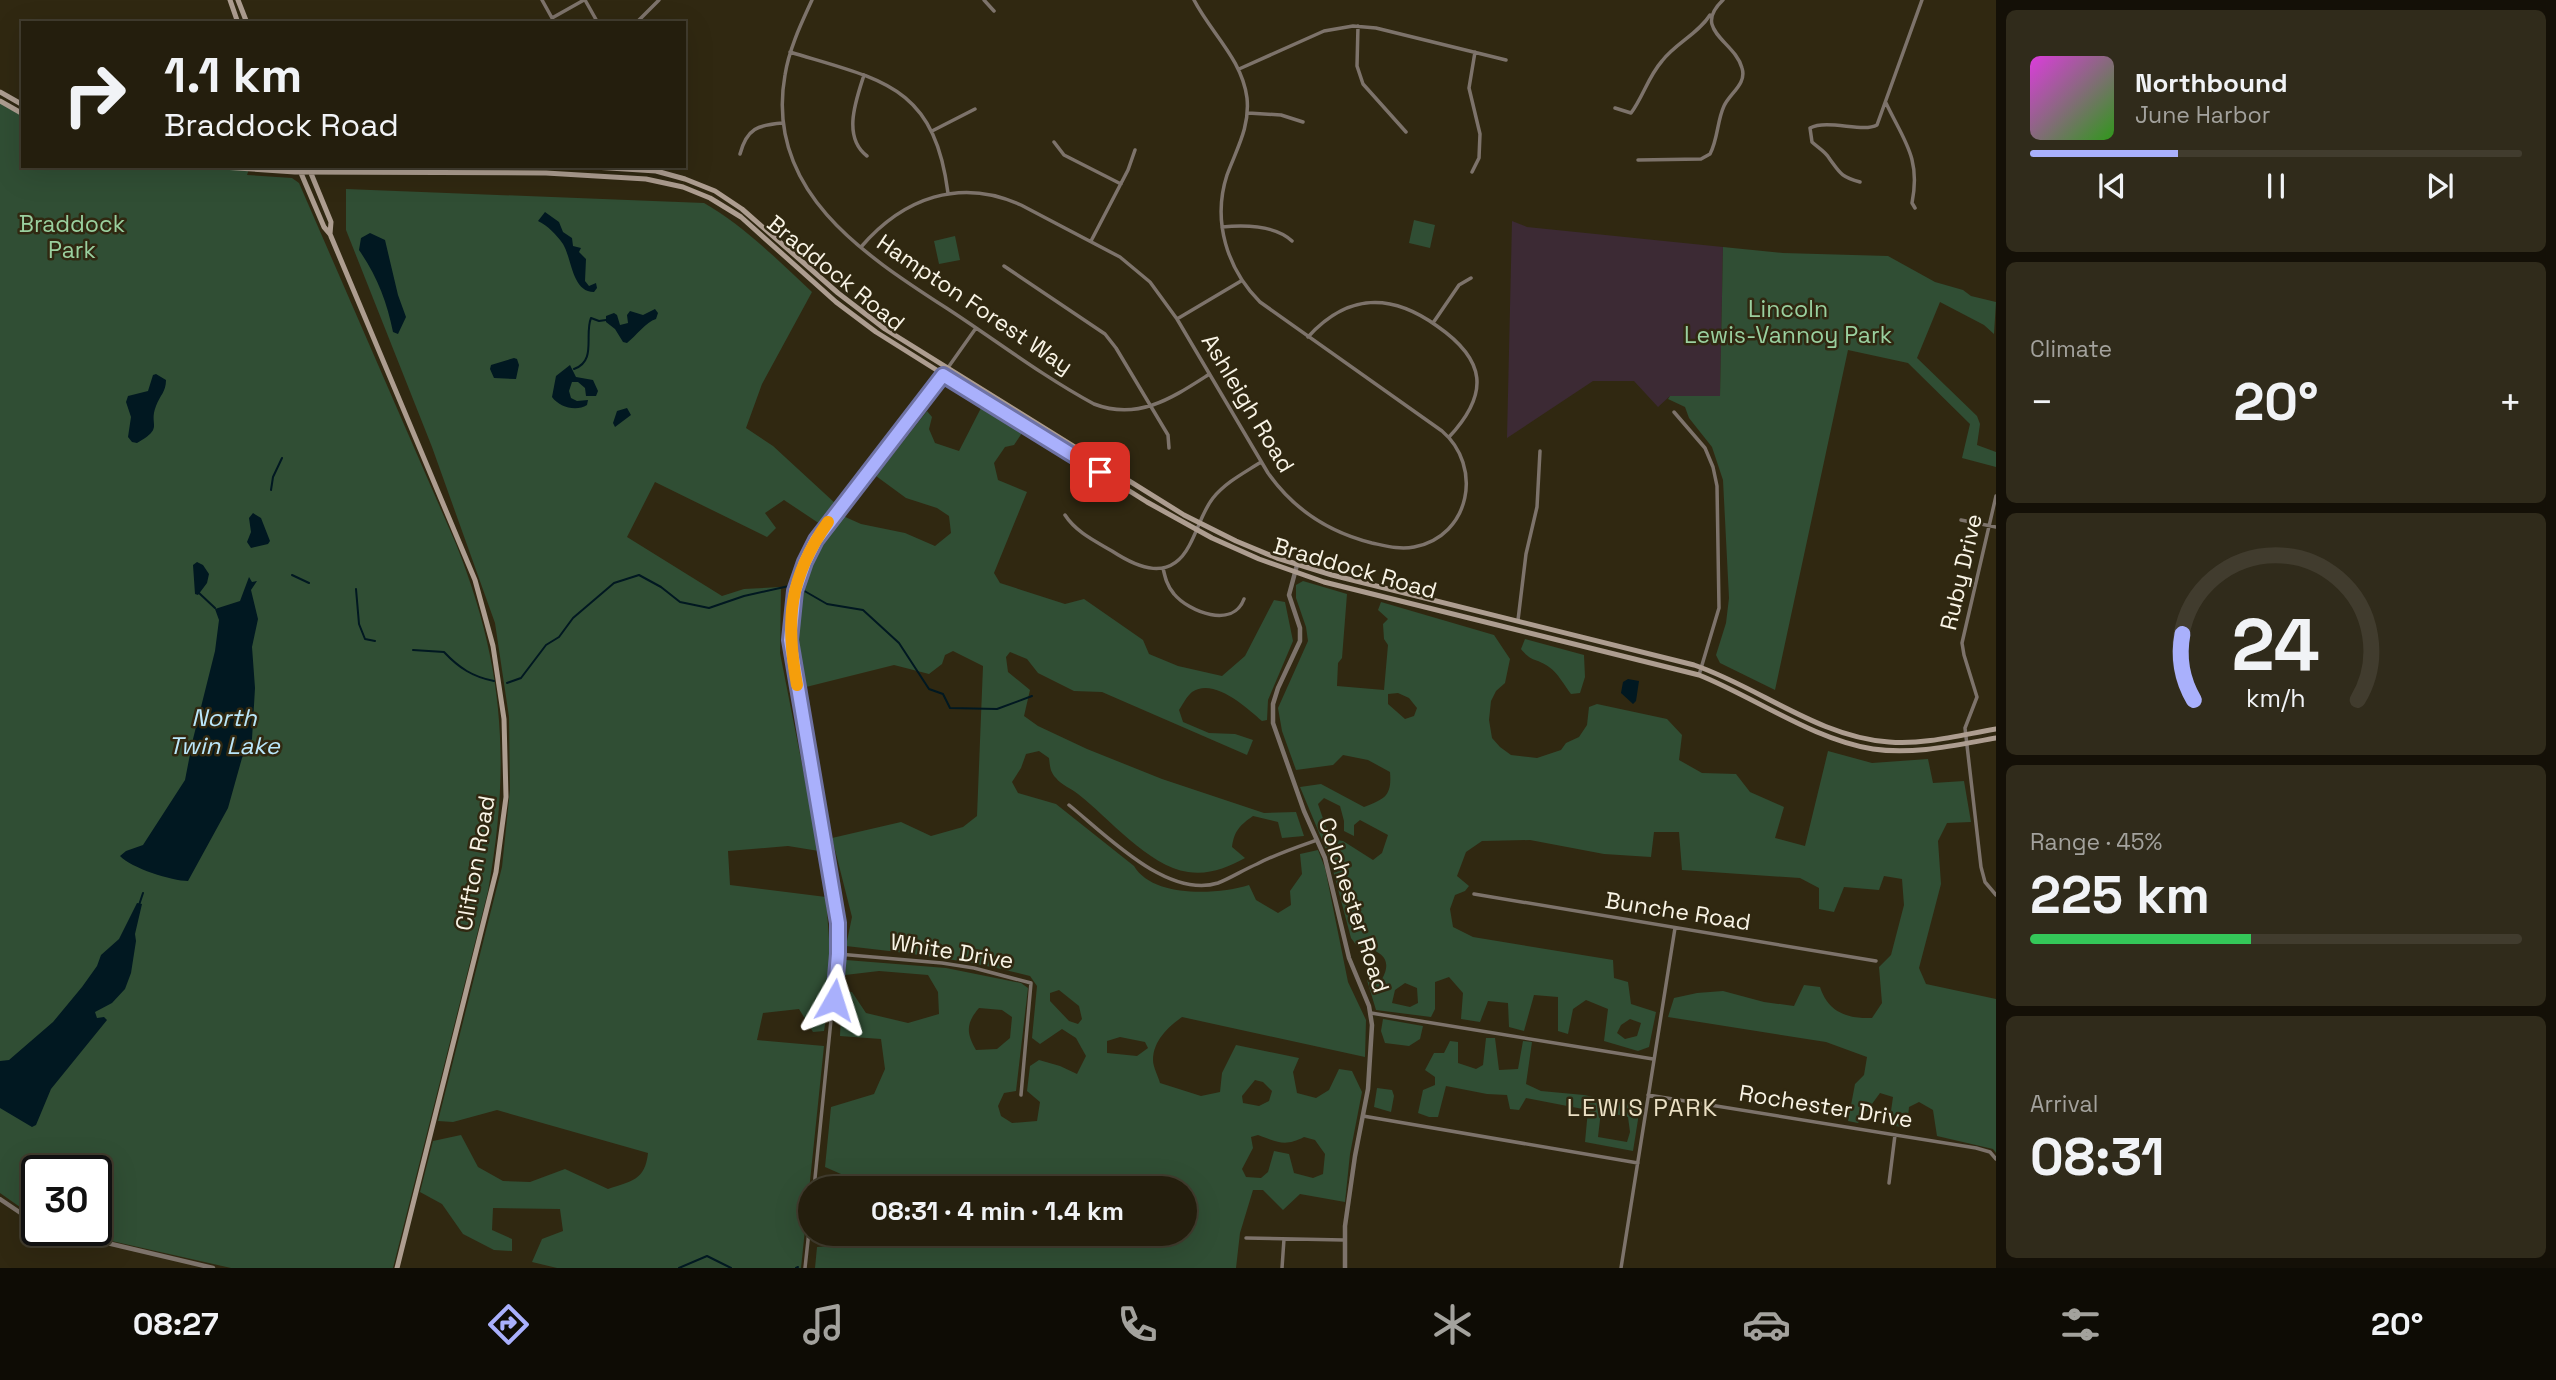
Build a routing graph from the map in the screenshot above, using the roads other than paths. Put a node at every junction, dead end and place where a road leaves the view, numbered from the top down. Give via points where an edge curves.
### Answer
1 (230, 0) edge
2 (239, 0) edge
3 (542, 0) edge
4 (584, 0) edge
5 (659, 0) edge
6 (812, 0) edge
7 (984, 0) edge
8 (1194, 0) edge
9 (1723, 0) edge
10 (1923, 0) edge
11 (994, 11) dead end
12 (1712, 13) junction
13 (236, 21) edge
14 (246, 21) edge
15 (597, 21) edge
16 (638, 21) edge
17 (1358, 26) junction
18 (790, 52) junction
19 (1475, 52) junction
20 (1506, 60) dead end
21 (1239, 69) junction
22 (864, 75) junction
23 (0, 92) edge
24 (1885, 101) junction
25 (0, 102) edge
26 (21, 103) edge
27 (1615, 108) dead end
28 (975, 109) dead end
29 (21, 113) edge
30 (1248, 113) junction
31 (1303, 122) dead end
32 (783, 123) junction
33 (932, 131) junction
34 (1406, 132) dead end
35 (1054, 142) dead end
36 (1135, 150) dead end
37 (740, 154) dead end
38 (867, 156) dead end
39 (1638, 160) dead end
40 (269, 168) edge
41 (594, 168) edge
42 (606, 168) edge
43 (300, 169) edge
44 (309, 169) edge
45 (1472, 173) dead end
46 (594, 176) junction
47 (1860, 182) dead end
48 (1121, 184) junction
49 (948, 194) junction
50 (1915, 208) dead end
51 (1222, 227) junction
52 (330, 234) junction
53 (1091, 241) junction
54 (1292, 241) dead end
55 (861, 247) junction
56 (1003, 266) dead end
57 (1471, 278) dead end
58 (1241, 281) junction
59 (1177, 319) junction
60 (1433, 323) junction
61 (976, 328) junction
62 (1308, 337) junction
63 (948, 369) junction
64 (943, 375) junction
65 (1209, 375) junction
66 (1151, 407) junction
67 (1674, 412) dead end
68 (1449, 437) junction
69 (1169, 448) dead end
70 (1540, 451) dead end
71 (1261, 462) junction
72 (1996, 496) edge
73 (1065, 516) dead end
74 (1961, 520) dead end
75 (1199, 523) junction
76 (1990, 526) junction
77 (1996, 527) edge
78 (1196, 531) junction
79 (1297, 565) junction
80 (1163, 568) junction
81 (1294, 573) junction
82 (1244, 599) dead end
83 (1518, 620) junction
84 (1702, 667) junction
85 (1699, 675) junction
86 (1996, 729) edge
87 (1966, 734) junction
88 (1996, 738) edge
89 (1967, 743) junction
90 (1069, 805) dead end
91 (1317, 840) junction
92 (1474, 894) dead end
93 (1996, 895) edge
94 (1675, 928) junction
95 (838, 954) junction
96 (1876, 961) dead end
97 (1371, 1013) junction
98 (1653, 1059) junction
99 (1021, 1095) dead end
100 (1648, 1095) junction
101 (1363, 1116) junction
102 (1895, 1135) junction
103 (1996, 1158) edge
104 (1637, 1163) junction
105 (815, 1176) edge
106 (1889, 1183) dead end
107 (0, 1199) edge
108 (21, 1213) edge
109 (1246, 1238) dead end
110 (1284, 1239) junction
111 (1344, 1240) junction
112 (112, 1244) edge
113 (807, 1246) edge
114 (213, 1268) edge
115 (397, 1268) edge
116 (805, 1268) edge
117 (1282, 1268) edge
118 (1345, 1268) edge
119 (1622, 1268) edge

1 - 13 main road
2 - 14 main road
3 - 4 street via 552,18
4 - 15 street
5 - 16 street
6 - 18 street, Hampton Forest Way
7 - 11 street
8 - 21 street, Ashleigh Road
9 - 12 street
10 - 24 street
12 - 27 street via 1656,68 1631,113
12 - 39 street via 1713,25 1743,73 1723,109 1713,149 1701,159
17 - 19 street
17 - 21 street via 1324,31
17 - 34 street via 1357,66 1363,84
18 - 22 street
18 - 32 street, Hampton Forest Way via 783,85
19 - 20 street
19 - 45 street via 1469,88 1480,134 1479,158
21 - 30 street, Ashleigh Road
22 - 33 street via 904,97
22 - 38 street via 853,126 857,146
23 - 26 main road
24 - 47 street via 1873,127 1812,126 1809,131 1812,142 1835,170
24 - 50 street via 1914,162
25 - 29 main road
28 - 33 street
30 - 31 street
30 - 51 street, Ashleigh Road via 1225,182
32 - 37 street via 753,130
32 - 55 street, Hampton Forest Way via 807,191
33 - 49 street via 943,158
35 - 48 street via 1063,155
36 - 48 street
40 - 43 main road, Braddock Road
41 - 46 street
42 - 63 main road, Braddock Road via 656,172 715,191 869,317
43 - 44 main road, Braddock Road
43 - 52 main road, Clifton Road
44 - 46 main road, Braddock Road
44 - 52 main road, Clifton Road via 331,222
46 - 64 main road, Braddock Road via 662,181 710,198 741,217 849,312
48 - 53 street
49 - 53 street, Ashleigh Road via 1006,199
49 - 55 street, Ashleigh Road via 900,212
51 - 54 street via 1278,232
51 - 58 street, Ashleigh Road
52 - 115 main road, Clifton Road via 475,580 494,646 504,719 506,797 496,872
53 - 59 street, Ashleigh Road via 1142,274
55 - 61 street, Hampton Forest Way
56 - 66 street via 1105,334
57 - 60 street via 1459,285
58 - 59 street
58 - 62 street, Ashleigh Road
59 - 65 street, Ashleigh Road
60 - 62 street via 1395,304 1362,303 1330,316
60 - 68 street via 1463,346 1476,376 1472,407
61 - 63 street
61 - 66 street, Hampton Forest Way via 1094,404 1124,411
62 - 68 street, Ashleigh Road
63 - 64 street
63 - 75 main road, Braddock Road
64 - 78 main road, Braddock Road
64 - 95 street via 821,532 799,578 791,610 791,655 838,923
65 - 66 street, Hampton Forest Way
65 - 71 street, Ashleigh Road
66 - 69 street via 1168,435
67 - 84 street via 1705,448 1717,486 1719,608
68 - 71 street, Ashleigh Road via 1466,468 1464,505 1446,531 1415,547 1388,546 1324,526 1293,503
70 - 83 street via 1538,507 1526,554
71 - 75 street via 1220,491
72 - 76 street, Ruby Drive
73 - 80 street via 1074,527 1130,563
74 - 76 street
75 - 78 street
75 - 79 main road, Braddock Road
76 - 77 street
76 - 87 street, Ruby Drive via 1963,636 1977,697
78 - 80 street via 1185,553
78 - 81 main road, Braddock Road
79 - 81 street, Colchester Road
79 - 83 main road, Braddock Road
80 - 82 street via 1175,595 1205,613 1235,612
81 - 85 main road, Braddock Road
81 - 91 street, Colchester Road via 1290,600 1300,640 1278,688 1272,717
83 - 84 main road, Braddock Road
84 - 85 street
84 - 87 main road, Braddock Road via 1828,727 1865,739 1907,743
85 - 89 main road, Braddock Road via 1861,747 1908,751
86 - 87 main road, Braddock Road
87 - 89 street
88 - 89 main road, Braddock Road
89 - 93 street via 1981,867 1985,882
90 - 91 street via 1161,875 1196,885 1217,883
91 - 97 street, Colchester Road via 1328,866 1351,964
92 - 94 street, Bunche Road
94 - 96 street, Bunche Road
94 - 98 street
95 - 99 street, White Drive via 942,963 1031,983
95 - 105 street
97 - 98 street
97 - 101 street, Colchester Road
98 - 100 street
100 - 102 street, Rochester Drive
100 - 104 street
101 - 104 street
101 - 111 street, Colchester Road
102 - 103 street, Rochester Drive via 1986,1150
102 - 106 street
104 - 119 street
107 - 108 street
109 - 110 street
110 - 111 street
110 - 117 street
111 - 118 street, Colchester Road
112 - 114 street
113 - 116 street

